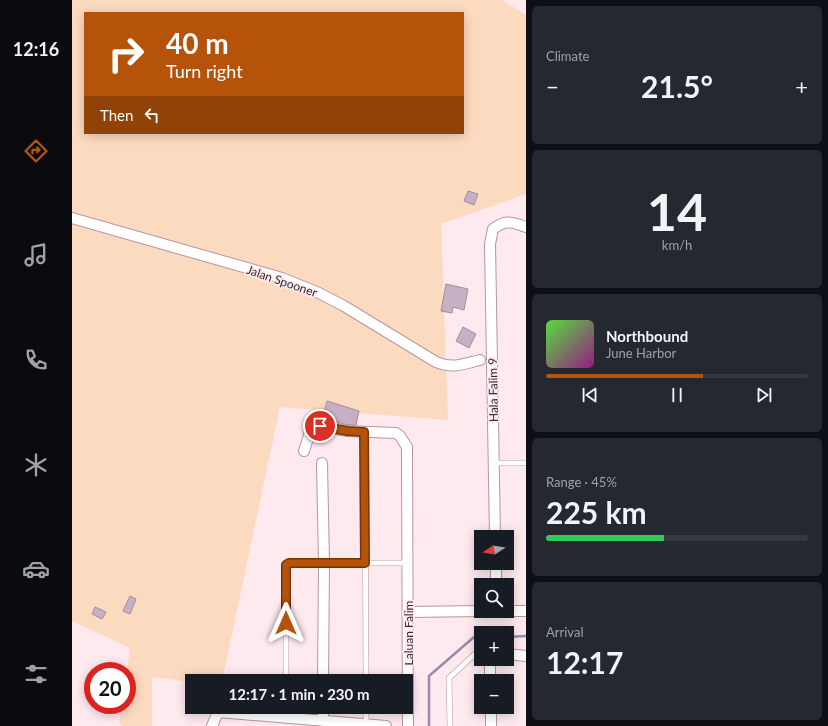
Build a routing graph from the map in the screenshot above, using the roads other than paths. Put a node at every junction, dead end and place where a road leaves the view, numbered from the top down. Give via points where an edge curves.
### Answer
1 (72, 218) edge
2 (526, 227) edge
3 (480, 360) dead end
4 (364, 432) junction
5 (304, 452) dead end
6 (494, 463) junction
7 (526, 463) edge
8 (322, 464) dead end
9 (495, 530) edge
10 (324, 563) junction
11 (365, 563) junction
12 (408, 563) junction
13 (526, 610) edge
14 (474, 611) edge
15 (514, 611) edge
16 (408, 612) junction
17 (474, 655) edge
18 (514, 655) edge
19 (526, 656) edge
20 (286, 674) edge
21 (323, 674) edge
22 (366, 674) edge
23 (286, 714) edge
24 (323, 714) edge
25 (366, 714) edge
26 (491, 714) edge
27 (286, 719) junction
28 (323, 721) junction
29 (366, 725) junction
30 (212, 726) edge
31 (386, 726) edge
32 (408, 726) edge
33 (450, 726) edge
34 (491, 726) edge

1 - 3 street, Jalan Spooner via 282,278 344,306 445,366
2 - 6 street, Hala Falim 9 via 502,222 493,229 490,244
4 - 5 street, Laluan Falim via 320,426 310,432
4 - 11 lane
4 - 12 street, Laluan Falim via 396,434 407,447
6 - 7 lane
6 - 9 street, Hala Falim 9
8 - 10 street
10 - 11 lane
10 - 20 lane via 286,565
10 - 21 street
11 - 12 lane
11 - 22 lane
12 - 16 street, Laluan Falim
13 - 15 street
14 - 16 street
16 - 32 street, Laluan Falim
17 - 33 lane via 449,678
18 - 19 street
23 - 27 lane
24 - 28 street
25 - 29 lane
26 - 34 street
27 - 28 street
27 - 30 street via 218,712
28 - 29 street
29 - 31 street

